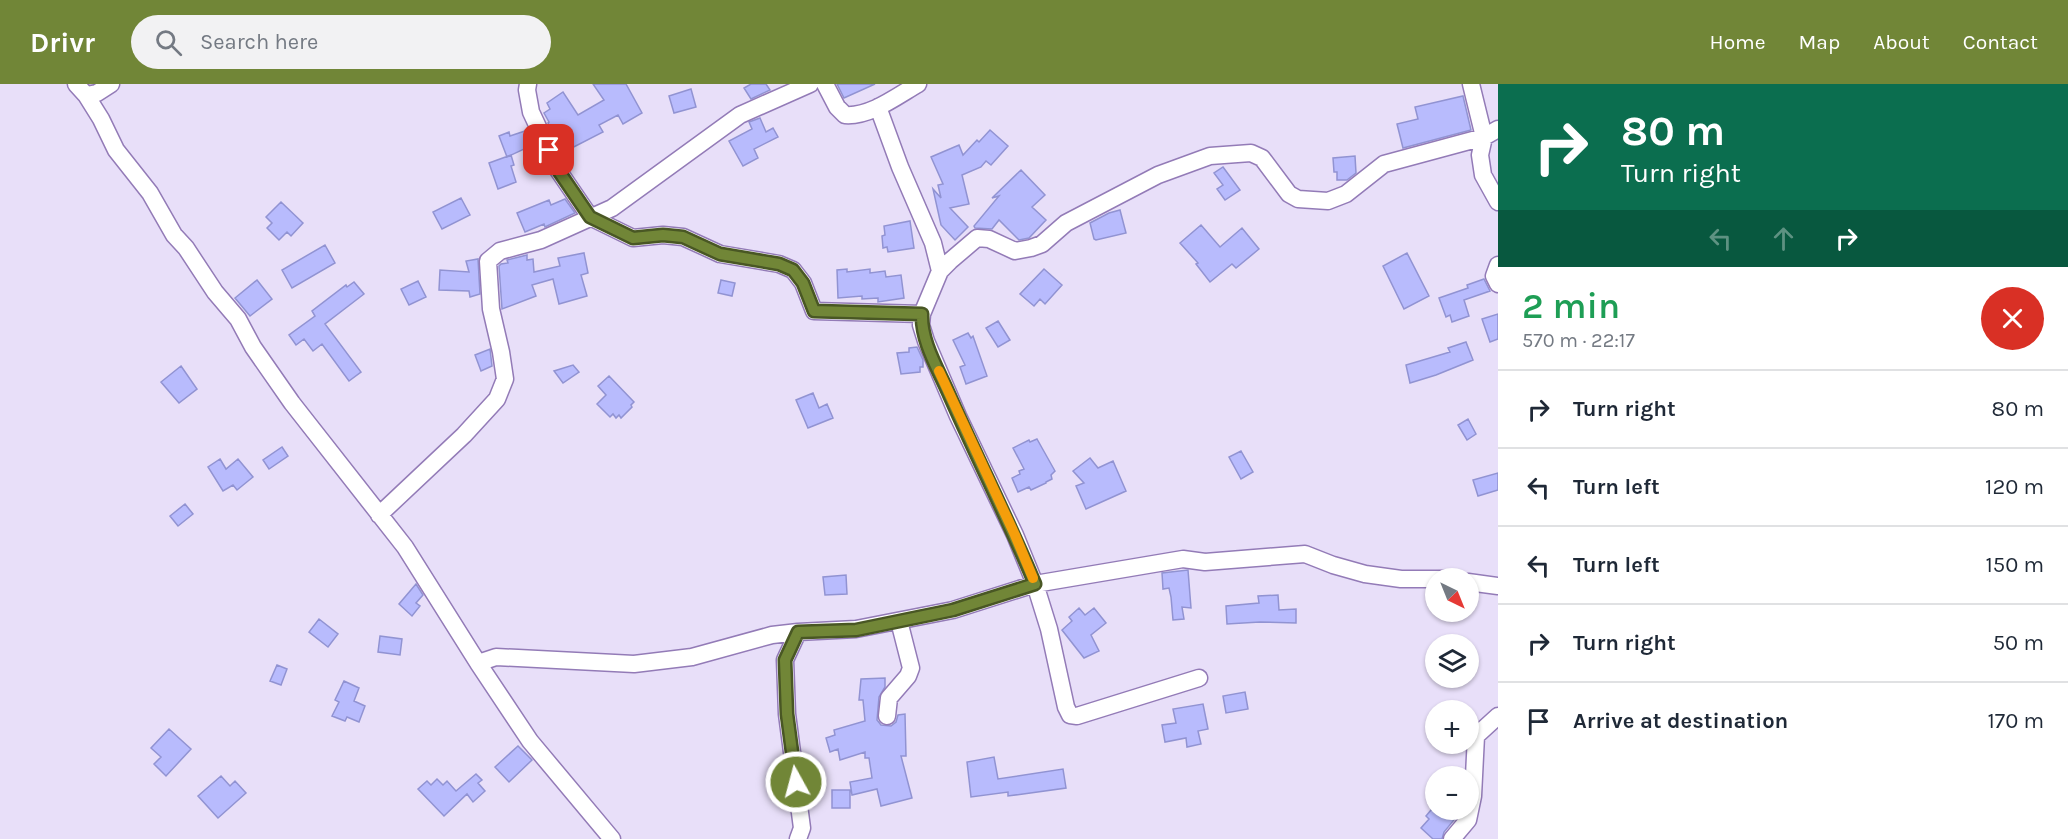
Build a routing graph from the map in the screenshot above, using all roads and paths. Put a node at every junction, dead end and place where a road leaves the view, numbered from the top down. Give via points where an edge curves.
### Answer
1 (111, 84) edge
2 (528, 84) edge
3 (810, 84) edge
4 (825, 84) edge
5 (918, 84) edge
6 (1471, 84) edge
7 (81, 90) edge
8 (878, 107) junction
9 (1491, 133) edge
10 (1498, 202) edge
11 (590, 217) junction
12 (1498, 265) edge
13 (940, 272) junction
14 (1498, 284) edge
15 (922, 314) junction
16 (379, 514) junction
17 (1425, 579) edge
18 (1479, 583) edge
19 (1035, 584) junction
20 (1498, 586) edge
21 (899, 621) junction
22 (798, 632) junction
23 (478, 663) junction
24 (1199, 678) dead end
25 (887, 716) dead end
26 (1498, 716) edge
27 (612, 839) edge
28 (798, 839) edge
29 (1452, 839) edge

1 - 7 street via 97,93
2 - 11 street via 531,112 558,170
3 - 11 street via 740,115 612,208
4 - 8 street via 845,115
5 - 8 street
6 - 9 street
7 - 16 street via 174,235 238,319 292,403
8 - 13 street via 933,243
9 - 10 street via 1479,155 1483,176
9 - 13 street via 1384,164 1346,194 1328,201 1298,199 1289,194 1262,158 1251,153 1210,156 1158,175 1066,224 1031,248 1015,251 977,238
11 - 15 street via 633,238 683,237 720,254 779,264 793,270 803,283 814,311
11 - 16 street via 541,240 500,251 488,261 491,309 504,379 497,399
12 - 14 street via 1494,276
13 - 15 street
15 - 19 street via 926,341
16 - 23 street via 405,547
17 - 19 street via 1365,574 1305,554 1205,562 1183,559
18 - 20 street
19 - 21 street via 953,610
19 - 24 street via 1070,715
21 - 22 street via 856,630
21 - 25 street via 911,668 890,698
22 - 23 street via 772,635 692,657 634,664 507,657
22 - 28 street via 785,660 787,714 802,828
23 - 27 street via 530,741
26 - 29 street via 1476,736 1468,820

